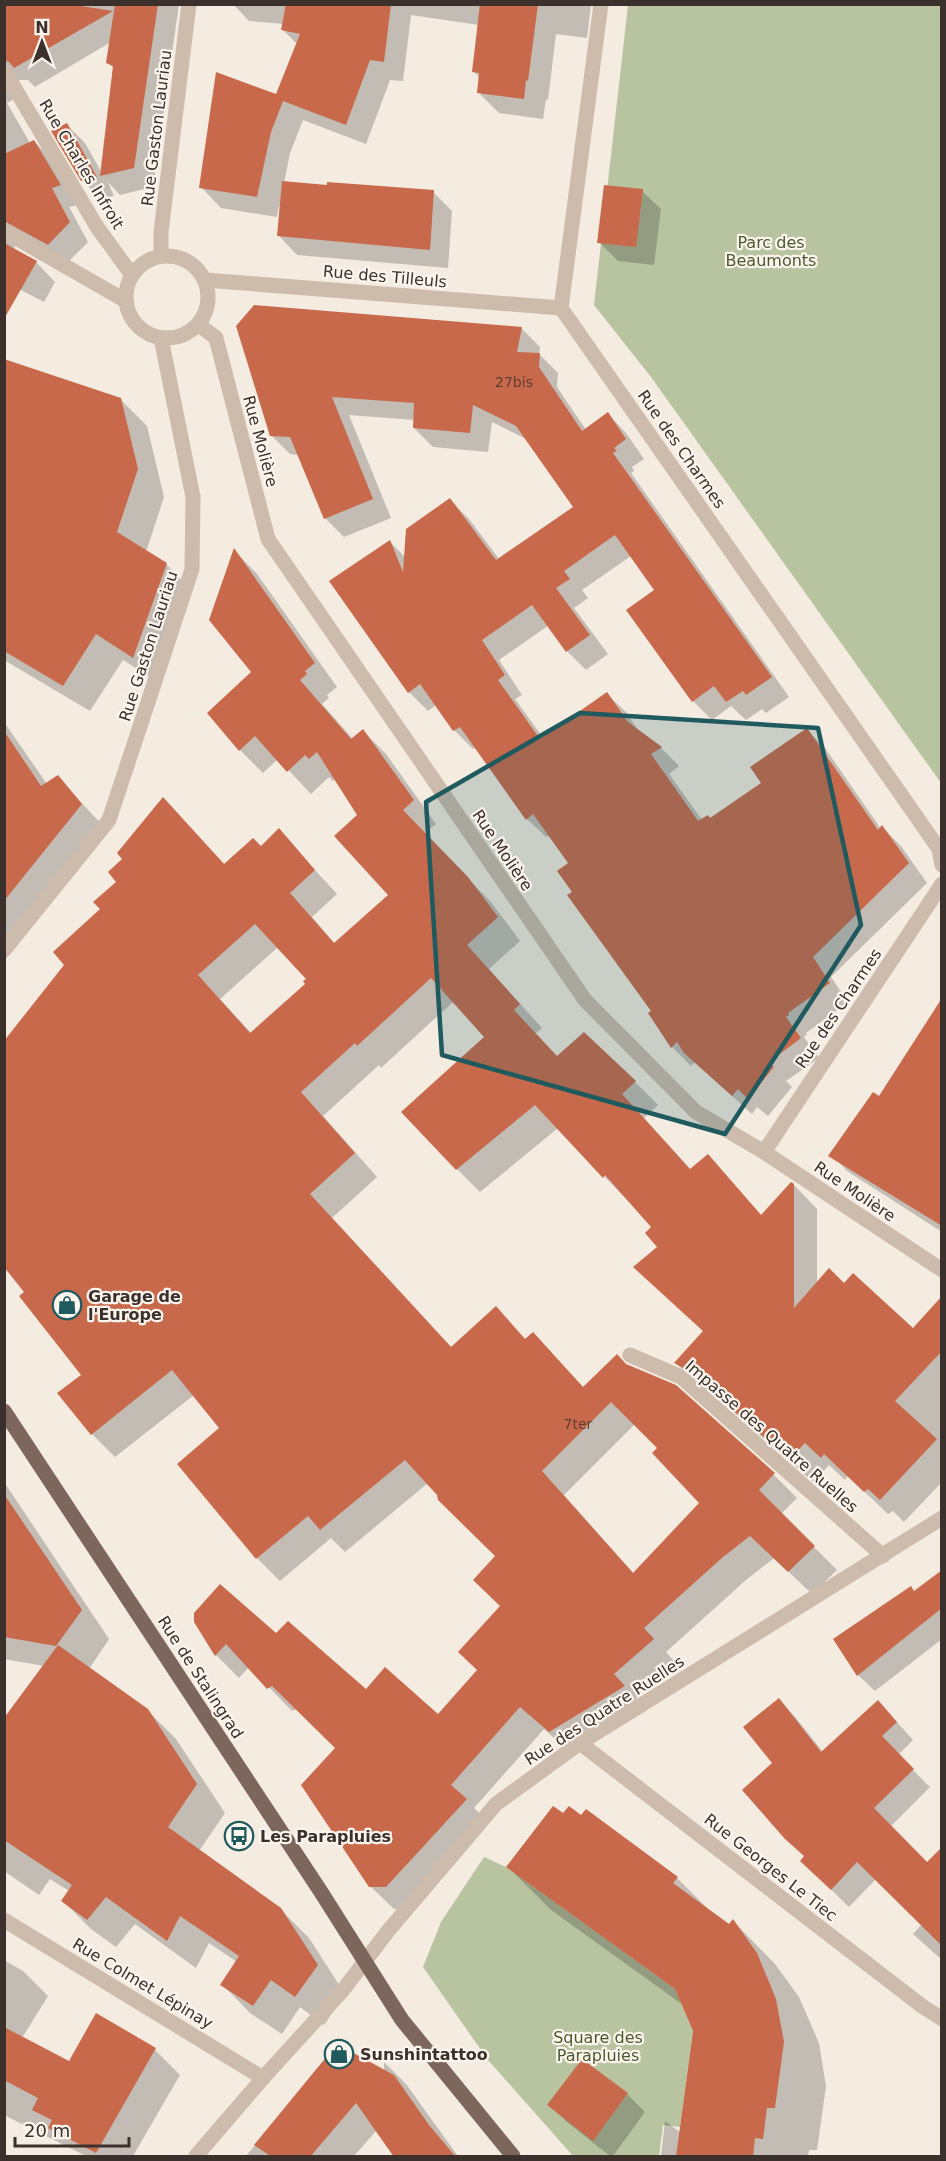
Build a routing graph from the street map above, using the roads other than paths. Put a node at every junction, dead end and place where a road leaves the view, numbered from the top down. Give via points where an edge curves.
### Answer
1 (189, 4) edge
2 (601, 4) edge
3 (4, 70) edge
4 (4, 231) edge
5 (161, 255) junction
6 (132, 274) junction
7 (205, 280) junction
8 (126, 301) junction
9 (561, 308) junction
10 (198, 324) junction
11 (161, 338) junction
12 (942, 865) edge
13 (942, 884) edge
14 (4, 950) edge
15 (764, 1152) junction
16 (942, 1270) edge
17 (630, 1355) dead end
18 (4, 1411) edge
19 (942, 1518) edge
20 (883, 1556) junction
21 (580, 1743) junction
22 (4, 1920) edge
23 (365, 1963) junction
24 (942, 2019) edge
25 (263, 2078) junction
26 (196, 2157) edge
27 (513, 2157) edge

1 - 5 street, Rue Gaston Lauriau
2 - 9 street
3 - 6 street, Rue Charles Infroit via 97,227
4 - 8 street
5 - 6 street
5 - 7 street via 182,258 199,270
6 - 8 street
7 - 9 street, Rue des Tilleuls
7 - 10 street via 208,303
8 - 11 street via 137,325
9 - 12 street, Rue des Charmes via 939,849
10 - 11 street via 175,338
10 - 15 street, Rue Molière via 216,338 268,539 585,1000 696,1112
11 - 14 street, Rue Gaston Lauriau via 193,497 192,569 109,820
13 - 15 street, Rue des Charmes
15 - 16 street, Rue Molière
17 - 20 street, Impasse des Quatre Ruelles via 681,1377
18 - 23 main road, Rue de Stalingrad
19 - 20 street, Rue des Quatre Ruelles
20 - 21 street, Rue des Quatre Ruelles
21 - 23 street, Rue des Quatre Ruelles via 496,1804 388,1930
21 - 24 street, Rue Georges Le Tiec
22 - 25 street, Rue Colmet Lépinay
23 - 25 street, Rue des Quatre Ruelles
23 - 27 main road, Rue de Stalingrad via 402,2020
25 - 26 street, Rue des Quatre Ruelles

